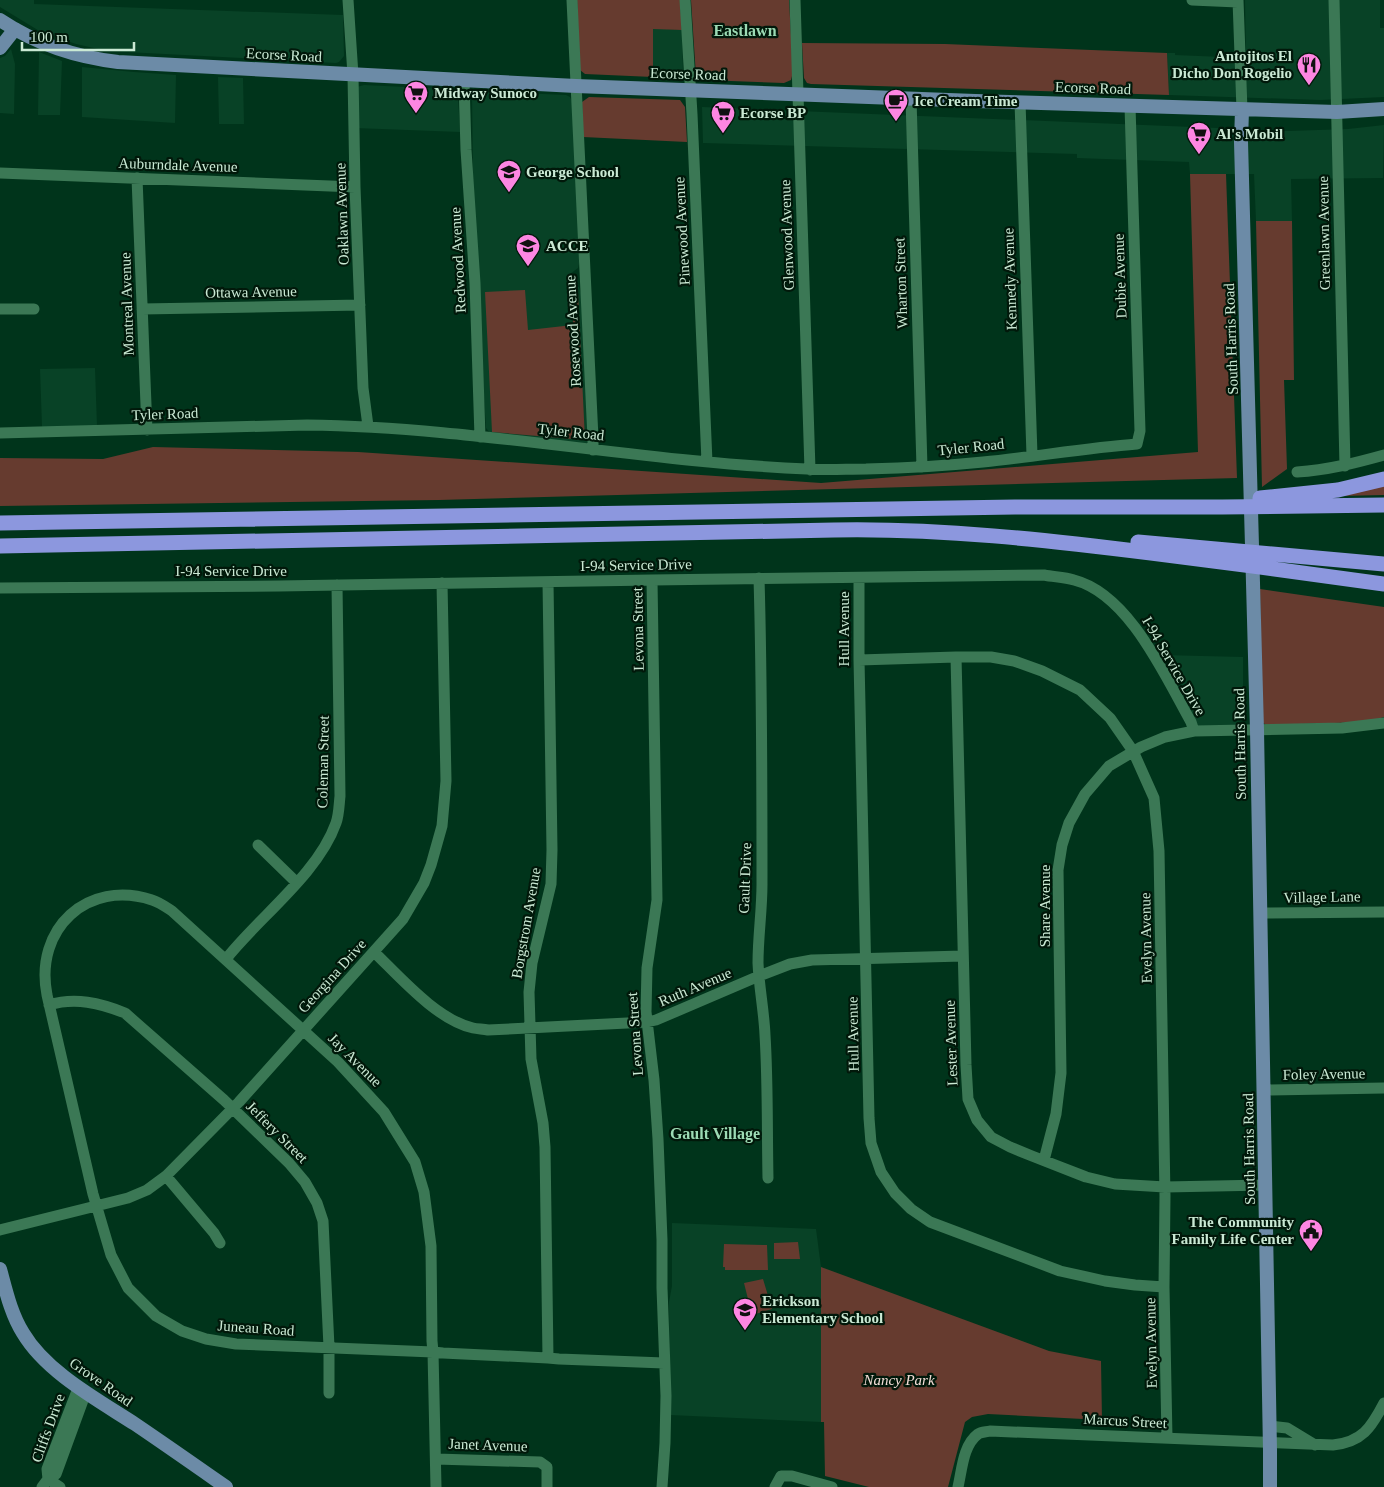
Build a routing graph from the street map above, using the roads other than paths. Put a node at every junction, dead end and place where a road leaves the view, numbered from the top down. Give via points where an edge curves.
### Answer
1 (348, 0) edge
2 (572, 0) edge
3 (685, 0) edge
4 (795, 0) edge
5 (1192, 0) edge
6 (1334, 0) edge
7 (1238, 1) edge
8 (0, 20) edge
9 (15, 29) junction
10 (0, 48) edge
11 (353, 75) junction
12 (464, 81) junction
13 (576, 86) junction
14 (691, 91) junction
15 (798, 94) junction
16 (911, 98) junction
17 (1020, 102) junction
18 (1130, 106) junction
19 (1384, 109) edge
20 (1242, 110) junction
21 (1337, 112) junction
22 (0, 173) edge
23 (137, 178) junction
24 (355, 187) junction
25 (360, 305) junction
26 (0, 309) edge
27 (34, 309) dead end
28 (142, 309) junction
29 (368, 426) junction
30 (147, 430) junction
31 (0, 433) edge
32 (480, 437) junction
33 (1137, 444) joint
34 (592, 450) junction
35 (1032, 455) junction
36 (1384, 455) edge
37 (707, 462) junction
38 (1345, 466) junction
39 (922, 467) junction
40 (810, 470) junction
41 (1297, 472) dead end
42 (1384, 479) edge
43 (1384, 505) edge
44 (1222, 507) junction
45 (0, 523) edge
46 (1075, 544) junction
47 (0, 546) edge
48 (1384, 564) edge
49 (759, 578) junction
50 (859, 578) junction
51 (652, 580) junction
52 (548, 582) junction
53 (442, 583) junction
54 (1384, 584) edge
55 (337, 585) junction
56 (0, 588) edge
57 (956, 657) junction
58 (859, 660) junction
59 (1384, 723) edge
60 (1257, 730) junction
61 (1194, 731) junction
62 (1133, 751) junction
63 (258, 845) dead end
64 (296, 882) junction
65 (1384, 912) edge
66 (1260, 913) junction
67 (374, 952) junction
68 (963, 956) junction
69 (226, 959) junction
70 (866, 959) junction
71 (759, 976) junction
72 (49, 1005) junction
73 (647, 1022) junction
74 (529, 1028) junction
75 (303, 1030) junction
76 (1384, 1088) edge
77 (1264, 1090) junction
78 (231, 1108) junction
79 (1044, 1160) junction
80 (166, 1176) junction
81 (768, 1178) dead end
82 (1266, 1185) junction
83 (1165, 1187) junction
84 (96, 1206) junction
85 (0, 1230) edge
86 (220, 1243) dead end
87 (0, 1269) edge
88 (1164, 1286) junction
89 (329, 1347) junction
90 (433, 1352) junction
91 (548, 1358) junction
92 (664, 1363) junction
93 (82, 1390) junction
94 (329, 1393) dead end
95 (1384, 1403) edge
96 (1269, 1426) junction
97 (1167, 1438) junction
98 (1270, 1443) junction
99 (1315, 1445) junction
100 (436, 1459) junction
101 (45, 1483) edge
102 (60, 1487) edge
103 (226, 1487) edge
104 (436, 1487) edge
105 (547, 1487) edge
106 (662, 1487) edge
107 (775, 1487) edge
108 (832, 1487) edge
109 (958, 1487) edge
110 (1270, 1487) edge

1 - 11 street, Oaklawn Avenue
2 - 13 street, Rosewood Avenue
3 - 14 street, Pinewood Avenue
4 - 15 street, Glenwood Avenue
5 - 7 street
6 - 21 street, Greenlawn Avenue
7 - 20 street, South Harris Road
8 - 9 main road, Ecorse Road
9 - 10 main road
9 - 11 main road, Ecorse Road via 56,49 118,62
11 - 12 main road, Ecorse Road
11 - 24 street, Oaklawn Avenue
12 - 13 main road, Ecorse Road
12 - 32 street, Redwood Avenue
13 - 14 main road, Ecorse Road
13 - 34 street, Rosewood Avenue
14 - 15 main road, Ecorse Road
14 - 37 street, Pinewood Avenue
15 - 16 main road, Ecorse Road
15 - 40 street, Glenwood Avenue
16 - 17 main road, Ecorse Road
16 - 39 street, Wharton Street
17 - 18 main road, Ecorse Road
17 - 35 street, Kennedy Avenue
18 - 20 main road, Ecorse Road
18 - 33 street, Dubie Avenue via 1140,431
19 - 21 main road, Ecorse Road
20 - 21 main road, Ecorse Road
20 - 60 main road, South Harris Road
21 - 38 street, Greenlawn Avenue
22 - 23 street, Auburndale Avenue
23 - 24 street, Auburndale Avenue
23 - 28 street, Montreal Avenue
24 - 25 street, Oaklawn Avenue
25 - 28 street, Ottawa Avenue
25 - 29 street, Oaklawn Avenue
26 - 27 street
28 - 30 street, Montreal Avenue
29 - 30 street, Tyler Road
29 - 32 street, Tyler Road
30 - 31 street, Tyler Road
32 - 34 street, Tyler Road
33 - 35 street, Tyler Road
34 - 37 street, Tyler Road
35 - 39 street, Tyler Road
36 - 38 street
37 - 40 street, Tyler Road
38 - 41 street
39 - 40 street, Tyler Road
42 - 44 highway via 1338,490 1247,499
43 - 44 highway
44 - 45 highway via 1015,507
46 - 47 highway via 945,532 856,530
46 - 48 highway via 1101,539
46 - 54 highway
49 - 50 street, I-94 Service Drive
49 - 51 street, I-94 Service Drive
49 - 71 street, Gault Drive via 762,821
50 - 58 street, Hull Avenue
50 - 61 street, I-94 Service Drive via 1044,575 1082,583 1111,600 1137,628
51 - 52 street, I-94 Service Drive
51 - 73 street, Levona Street via 657,900 647,968
52 - 53 street, I-94 Service Drive
52 - 74 street, Borgstrom Avenue via 551,884 532,963
53 - 55 street, I-94 Service Drive
53 - 67 street, Georgina Drive via 446,780 442,826 424,883 403,919
55 - 56 street, I-94 Service Drive
55 - 64 street, Coleman Street via 340,796 336,822 323,850
57 - 58 street, Evelyn Avenue
57 - 62 street, Evelyn Avenue via 1014,661 1080,690 1110,718
57 - 68 street, Lester Avenue
58 - 70 street, Hull Avenue
59 - 60 street, Share Avenue via 1342,728
60 - 61 street, Share Avenue
60 - 66 main road, South Harris Road
61 - 62 street, Share Avenue via 1165,737
62 - 79 street, Share Avenue via 1109,766 1086,794 1069,823 1062,845 1058,870 1061,1073 1056,1114
62 - 83 street, Evelyn Avenue via 1154,798 1157,822
63 - 64 street
64 - 69 street, Coleman Street
65 - 66 street, Village Lane
66 - 77 main road, South Harris Road
67 - 74 street, Ruth Avenue via 434,1010 453,1021 488,1030
67 - 75 street, Georgina Drive
68 - 70 street, Ruth Avenue
68 - 79 street, Lester Avenue via 968,1099 977,1120 991,1137
69 - 72 street, Jay Avenue via 172,911 154,900 130,895 108,896 72,912 58,929 46,955 44,981
69 - 75 street, Jay Avenue
70 - 71 street, Ruth Avenue via 812,960 790,964
70 - 88 street, Hull Avenue via 871,1143 881,1172 895,1193 930,1222 1060,1271 1105,1281
71 - 73 street, Ruth Avenue
71 - 81 street, Gault Drive via 765,1032
72 - 78 street, Jeffery Street via 79,1000 125,1013
72 - 84 street, Juneau Road
73 - 74 street, Ruth Avenue
73 - 92 street, Levona Street via 658,1139
74 - 91 street, Borgstrom Avenue via 531,1060 546,1147
75 - 78 street, Georgina Drive
75 - 90 street, Jay Avenue via 384,1112 414,1162 424,1192 431,1246
76 - 77 street, Foley Avenue
77 - 82 main road, South Harris Road
78 - 80 street, Georgina Drive
78 - 89 street, Jeffery Street via 289,1163 317,1203 322,1221
79 - 83 street, Lester Avenue via 1115,1184
80 - 84 street, Georgina Drive via 147,1190
80 - 86 street
82 - 83 street, Lester Avenue
82 - 96 main road, South Harris Road
83 - 88 street, Evelyn Avenue
84 - 85 street, Georgina Drive
84 - 89 street, Juneau Road via 119,1273 128,1288 156,1316 182,1331 206,1339 236,1344
87 - 93 main road, Grove Road via 12,1312 23,1334 35,1351
88 - 97 street, Evelyn Avenue
89 - 90 street, Juneau Road
89 - 94 street, Jeffery Street
90 - 91 street, Juneau Road
90 - 100 street, Jay Avenue
91 - 92 street, Juneau Road
92 - 106 street, Levona Street via 666,1423
93 - 101 street, Cliffs Drive via 47,1469
93 - 103 main road, Grove Road
95 - 99 street, Marcus Street via 1369,1429 1358,1438 1342,1444
96 - 98 main road, South Harris Road
96 - 99 street via 1287,1428
97 - 98 street, Marcus Street
97 - 109 street, Marcus Street via 979,1433 965,1453
98 - 99 street, Marcus Street
98 - 110 main road, South Harris Road
100 - 104 street, Jay Avenue
100 - 105 street, Janet Avenue via 540,1462 547,1467
101 - 102 street
107 - 108 street via 781,1476

